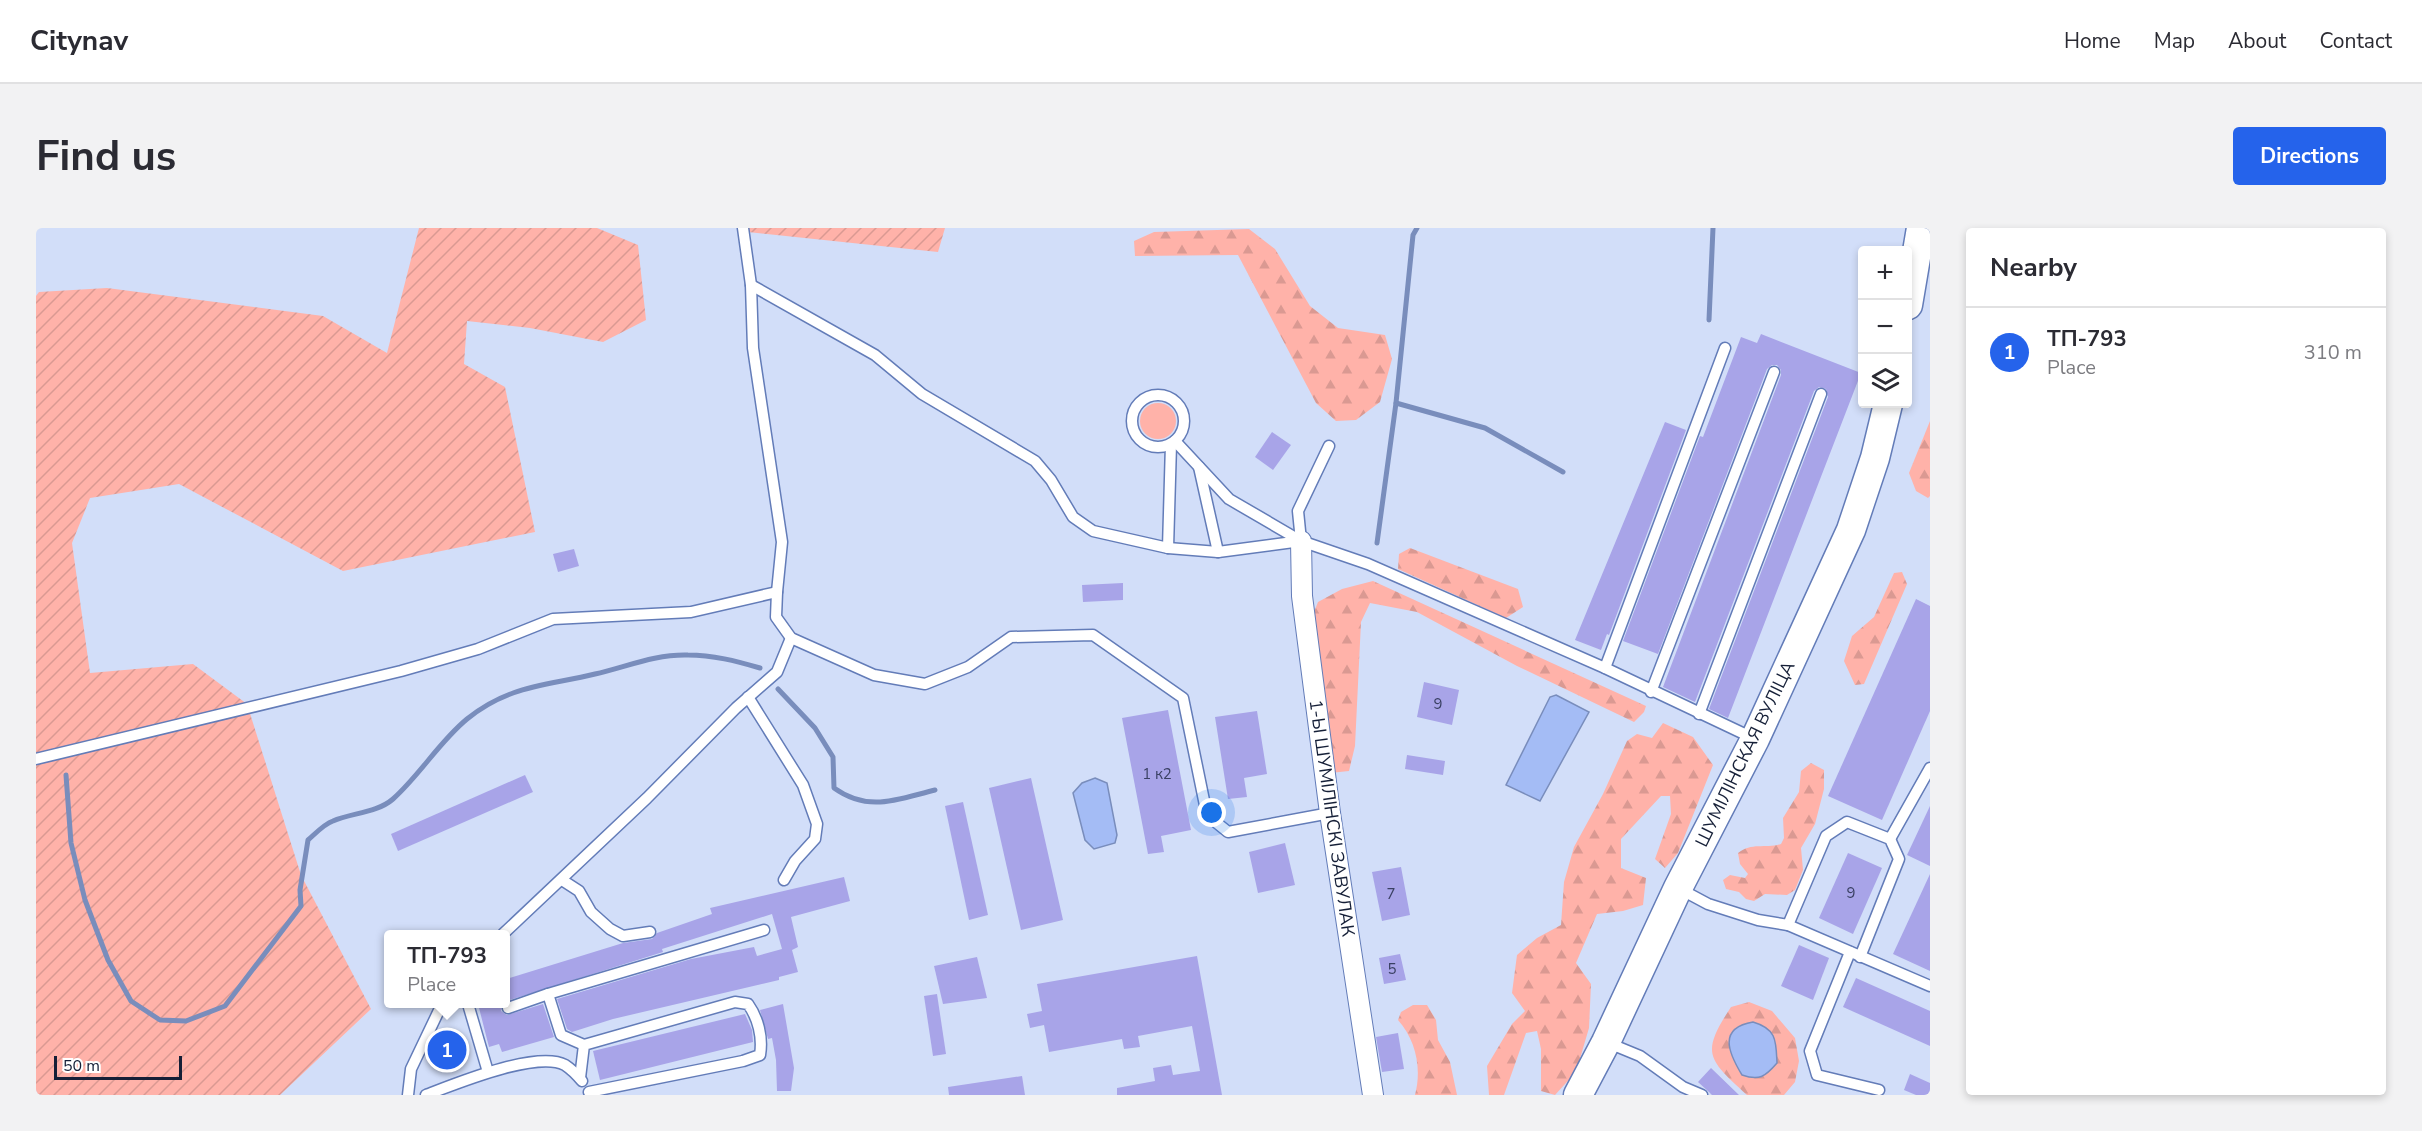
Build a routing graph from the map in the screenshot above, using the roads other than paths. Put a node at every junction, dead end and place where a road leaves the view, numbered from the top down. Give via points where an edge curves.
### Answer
1 (742, 228) edge
2 (1921, 228) edge
3 (751, 285) junction
4 (1909, 300) edge
5 (1725, 348) dead end
6 (1774, 372) dead end
7 (1821, 393) dead end
8 (1887, 408) edge
9 (1173, 442) junction
10 (1329, 446) dead end
11 (1199, 466) junction
12 (1301, 540) junction
13 (1168, 548) junction
14 (1218, 552) junction
15 (777, 592) junction
16 (791, 639) junction
17 (1605, 668) junction
18 (1651, 692) junction
19 (748, 697) junction
20 (1699, 714) junction
21 (1755, 739) junction
22 (36, 759) edge
23 (1930, 768) edge
24 (1330, 813) junction
25 (1890, 839) junction
26 (562, 880) junction
27 (784, 880) dead end
28 (1678, 888) junction
29 (1788, 925) junction
30 (507, 930) edge
31 (764, 930) dead end
32 (650, 932) dead end
33 (1855, 954) junction
34 (1930, 986) edge
35 (548, 994) junction
36 (510, 1007) edge
37 (440, 1008) edge
38 (469, 1008) edge
39 (1606, 1042) junction
40 (584, 1044) junction
41 (488, 1072) junction
42 (580, 1078) junction
43 (1879, 1090) dead end
44 (589, 1094) edge
45 (408, 1095) edge
46 (426, 1095) edge
47 (1373, 1095) edge
48 (1578, 1095) edge
49 (1702, 1095) edge

1 - 3 lane
2 - 4 main road
3 - 13 lane via 875,355 922,394 1035,461 1073,517 1093,531
3 - 15 lane via 753,348 782,542
5 - 17 lane
6 - 18 lane
7 - 20 lane
8 - 21 main road, ШУМІЛІНСКАЯ ВУЛІЦА via 1851,530
9 - 9 lane via 1184,428 1181,408 1165,396 1155,396 1138,405 1133,424 1136,434 1152,446
9 - 11 lane
9 - 13 lane
10 - 12 lane via 1298,511
11 - 12 lane via 1230,499
11 - 14 lane
12 - 14 lane
12 - 17 lane via 1368,564
12 - 24 street, 1-Ы ШУМІЛІНСКІ ЗАВУЛАК via 1302,596
13 - 14 lane
15 - 16 lane via 776,617
15 - 22 lane via 691,612 553,618 478,649 400,671
16 - 19 lane via 777,672
16 - 24 lane via 874,675 925,684 968,667 1011,638 1093,635 1182,698 1207,814 1228,832
17 - 18 lane
18 - 20 lane
19 - 26 lane
19 - 27 lane via 803,785 817,824 815,839
20 - 21 lane
21 - 28 main road, ШУМІЛІНСКАЯ ВУЛІЦА
23 - 25 lane
24 - 47 street, 1-Ы ШУМІЛІНСКІ ЗАВУЛАК
25 - 29 lane via 1847,822 1826,836
25 - 33 lane via 1899,859
26 - 30 lane
26 - 32 lane via 579,891 591,912 610,929 623,936
28 - 29 lane via 1708,904
28 - 39 main road, ШУМІЛІНСКАЯ ВУЛІЦА
29 - 33 lane
31 - 35 lane
33 - 34 lane
33 - 43 lane via 1810,1051 1816,1075
35 - 36 lane
35 - 40 lane via 561,1035
37 - 45 lane via 411,1069
38 - 41 lane
39 - 48 main road, ШУМІЛІНСКАЯ ВУЛІЦА
39 - 49 lane via 1640,1056 1683,1087
40 - 42 lane
40 - 44 lane via 735,1002 748,1004 756,1016 762,1046 760,1055 743,1061
41 - 42 lane via 546,1062 564,1065
41 - 46 lane
42 - 44 lane

